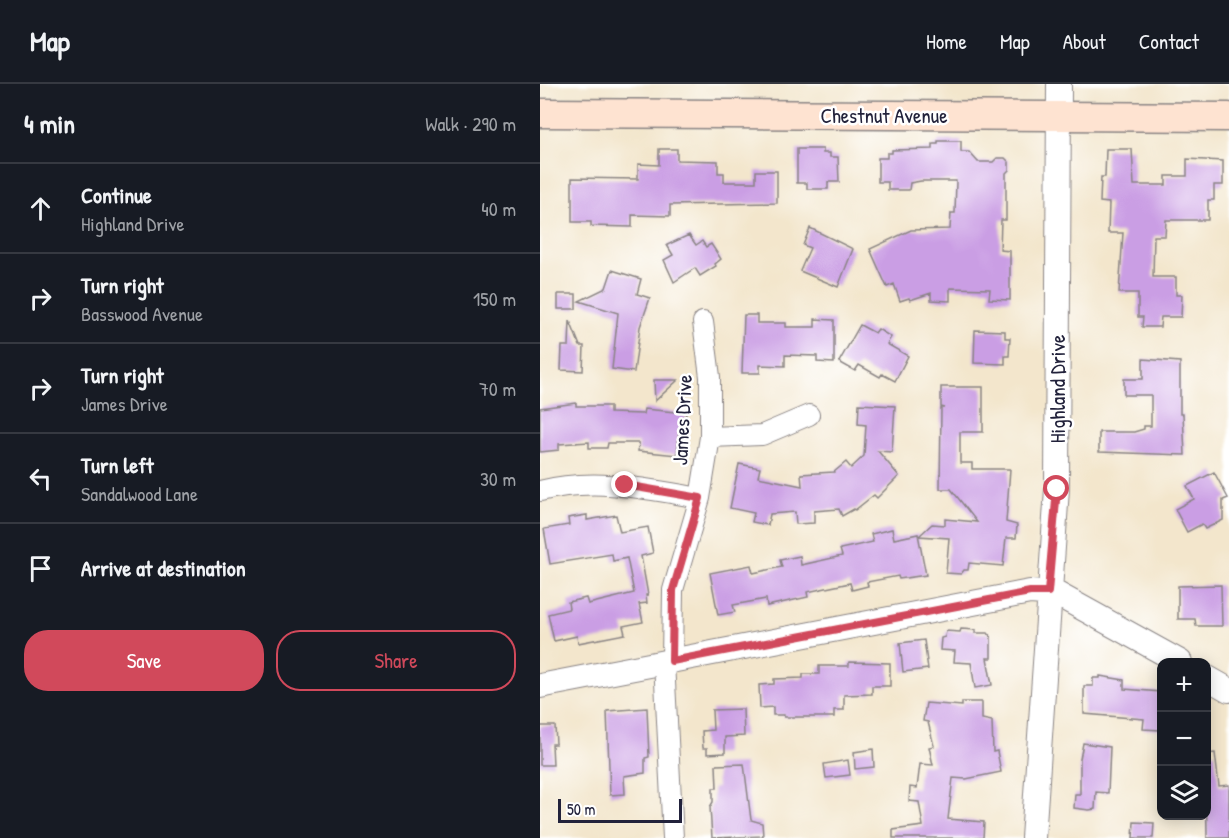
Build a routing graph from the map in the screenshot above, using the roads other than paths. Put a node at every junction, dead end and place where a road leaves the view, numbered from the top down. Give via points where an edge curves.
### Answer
1 (1059, 84) edge
2 (540, 113) edge
3 (1059, 117) junction
4 (1229, 117) edge
5 (703, 322) dead end
6 (809, 415) dead end
7 (710, 437) junction
8 (540, 491) edge
9 (700, 498) junction
10 (1048, 592) junction
11 (1171, 658) edge
12 (668, 662) junction
13 (1211, 680) edge
14 (540, 686) edge
15 (1229, 690) edge
16 (673, 838) edge
17 (1033, 838) edge

1 - 3 street, Highland Drive
2 - 3 main road, Chestnut Avenue
3 - 4 main road, Chestnut Avenue
3 - 10 street, Highland Drive via 1057,489
5 - 7 street, James Drive via 711,377
6 - 7 street via 762,435
7 - 9 street, James Drive
8 - 9 street via 564,485 625,485
9 - 12 street, James Drive via 673,590
10 - 11 street
10 - 12 street via 1030,592
10 - 17 street, Highland Drive
12 - 14 street
12 - 16 street, James Drive
13 - 15 street

